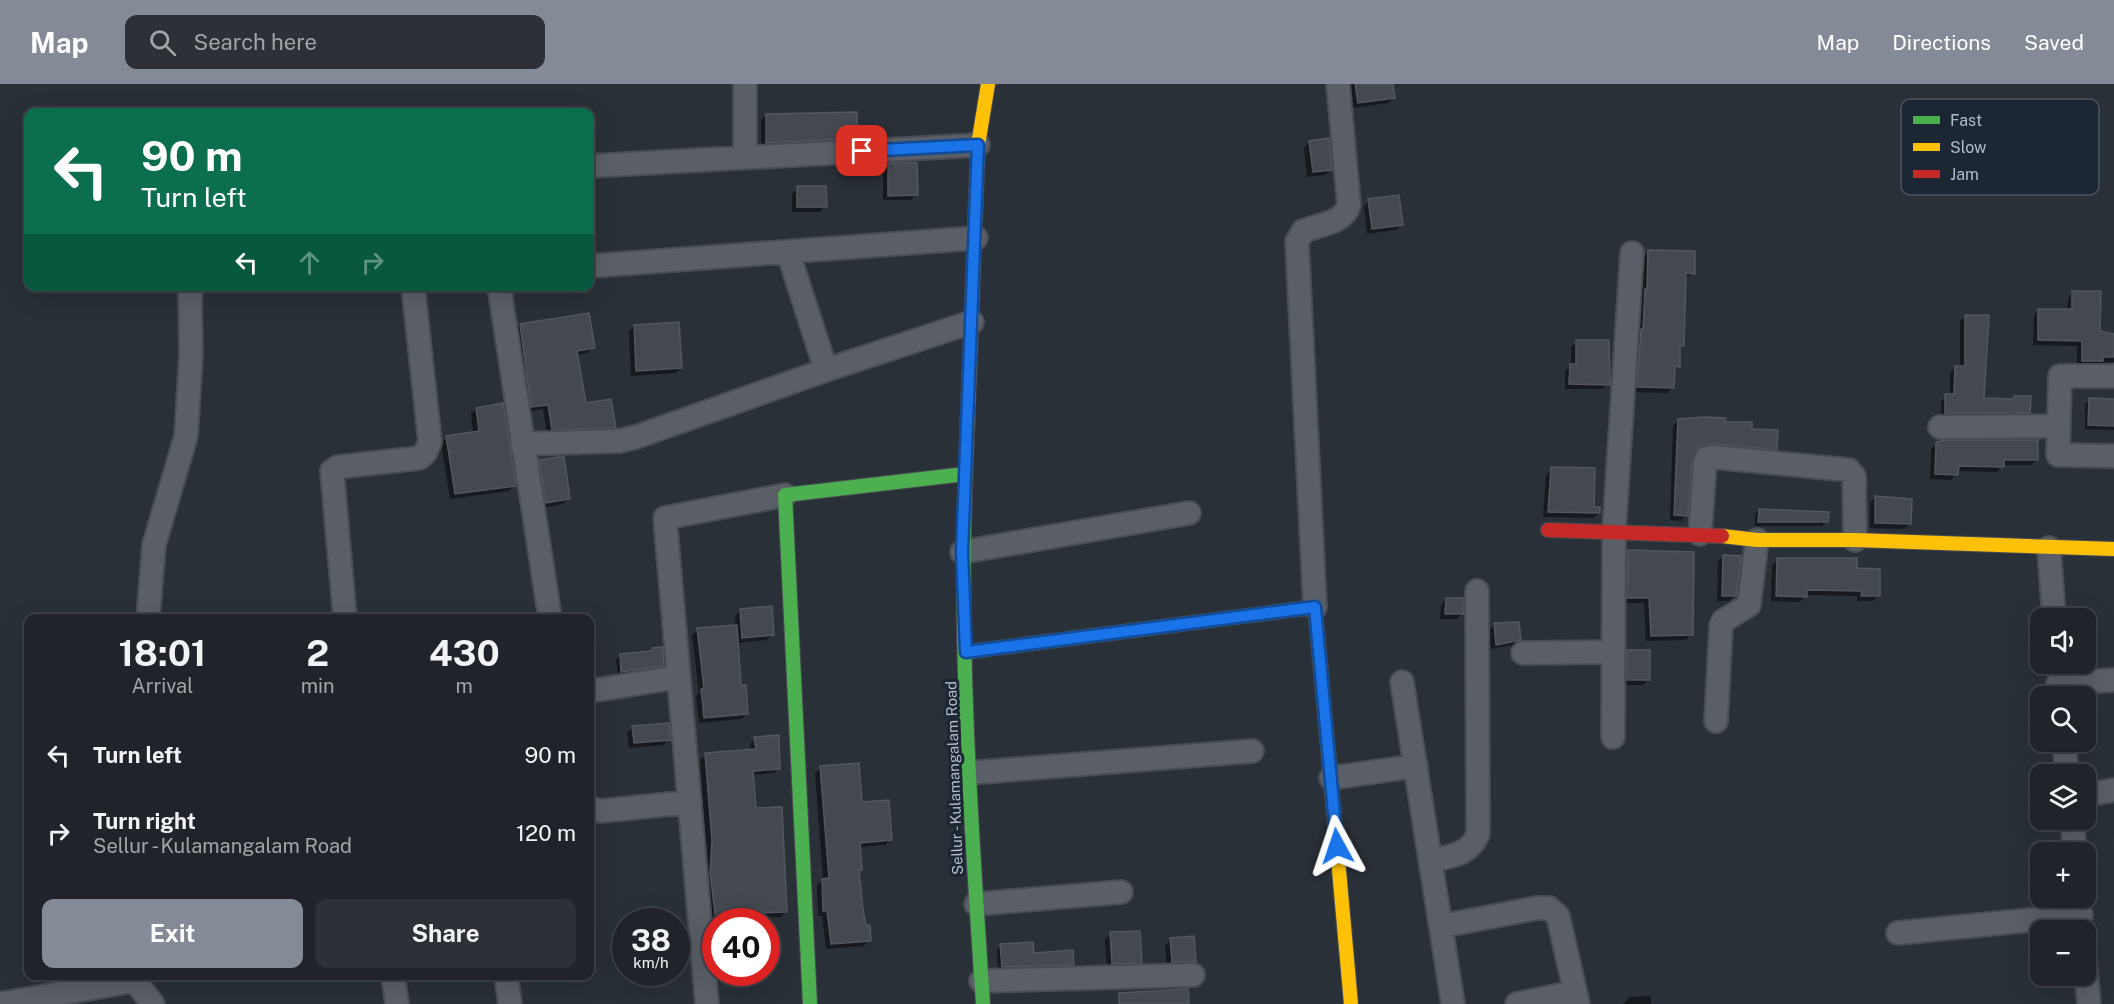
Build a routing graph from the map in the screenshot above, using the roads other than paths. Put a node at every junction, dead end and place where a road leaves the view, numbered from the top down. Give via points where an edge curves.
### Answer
1 (745, 84) edge
2 (988, 84) edge
3 (1338, 84) edge
4 (978, 145) junction
5 (745, 157) junction
6 (594, 166) edge
7 (976, 238) junction
8 (788, 252) junction
9 (1632, 253) dead end
10 (594, 266) edge
11 (190, 291) edge
12 (414, 291) edge
13 (500, 291) edge
14 (972, 322) junction
15 (826, 370) junction
16 (2114, 376) edge
17 (2058, 426) junction
18 (1940, 428) dead end
19 (522, 444) junction
20 (2114, 456) edge
21 (965, 474) junction
22 (785, 495) junction
23 (1189, 513) dead end
24 (1548, 530) dead end
25 (1614, 531) junction
26 (1700, 534) junction
27 (1757, 540) junction
28 (1855, 540) junction
29 (2049, 548) junction
30 (2114, 549) edge
31 (962, 552) junction
32 (1477, 591) dead end
33 (1315, 607) junction
34 (2053, 608) edge
35 (148, 614) edge
36 (345, 614) edge
37 (548, 614) edge
38 (966, 652) junction
39 (1613, 652) junction
40 (1523, 653) dead end
41 (679, 677) junction
42 (2114, 680) edge
43 (2058, 681) edge
44 (1402, 682) dead end
45 (594, 690) edge
46 (1716, 721) dead end
47 (1613, 737) dead end
48 (1252, 751) dead end
49 (1416, 766) junction
50 (969, 773) junction
51 (1331, 778) junction
52 (2114, 790) edge
53 (2096, 793) edge
54 (690, 802) junction
55 (594, 809) edge
56 (1431, 861) junction
57 (1121, 892) dead end
58 (976, 904) junction
59 (2081, 914) edge
60 (1442, 926) junction
61 (1898, 933) dead end
62 (1193, 975) dead end
63 (121, 980) edge
64 (133, 980) edge
65 (394, 980) edge
66 (507, 980) edge
67 (981, 981) junction
68 (2087, 986) edge
69 (1577, 998) edge
70 (0, 1004) edge
71 (153, 1004) edge
72 (397, 1004) edge
73 (510, 1004) edge
74 (707, 1004) edge
75 (810, 1004) edge
76 (983, 1004) edge
77 (1351, 1004) edge
78 (1453, 1004) edge
79 (1516, 1004) edge
80 (2089, 1004) edge

1 - 5 street
2 - 4 street, Sellur - Kulamangalam Road
3 - 33 street via 1347,213 1303,231 1297,242
4 - 5 street
4 - 7 street, Sellur - Kulamangalam Road
5 - 6 street
7 - 8 street
7 - 14 street, Sellur - Kulamangalam Road
8 - 10 street
8 - 15 street
9 - 25 street
11 - 35 street via 186,436 154,545
12 - 36 street via 430,442 419,458 338,467 332,471
13 - 19 street
14 - 15 street
14 - 21 street, Sellur - Kulamangalam Road
15 - 19 street via 619,441
16 - 17 street via 2060,376
17 - 18 street
17 - 20 street via 2058,455
19 - 37 street
21 - 22 street
21 - 31 street, Sellur - Kulamangalam Road
22 - 41 street via 665,518
22 - 75 street
23 - 31 street
24 - 25 street
25 - 26 street
25 - 39 street
26 - 27 street
26 - 28 street via 1705,462 1713,457 1849,470 1854,476
27 - 28 street
27 - 46 street via 1749,605 1721,626
28 - 29 street
29 - 30 street
29 - 34 street
31 - 38 street, Sellur - Kulamangalam Road
32 - 56 street via 1478,834 1473,847 1464,853
33 - 38 street
33 - 51 street
38 - 50 street, Sellur - Kulamangalam Road
39 - 40 street
39 - 47 street
41 - 45 street
41 - 54 street
42 - 43 street
44 - 49 street
48 - 50 street
49 - 51 street
49 - 56 street
50 - 58 street, Sellur - Kulamangalam Road
51 - 77 street
52 - 53 street
54 - 55 street via 601,812
54 - 74 street
56 - 60 street
57 - 58 street
58 - 67 street, Sellur - Kulamangalam Road
59 - 61 street
60 - 69 street via 1549,908 1558,916
60 - 78 street
62 - 67 street
63 - 70 street
64 - 71 street
65 - 72 street
66 - 73 street
67 - 76 street, Sellur - Kulamangalam Road
68 - 80 street
69 - 79 street

